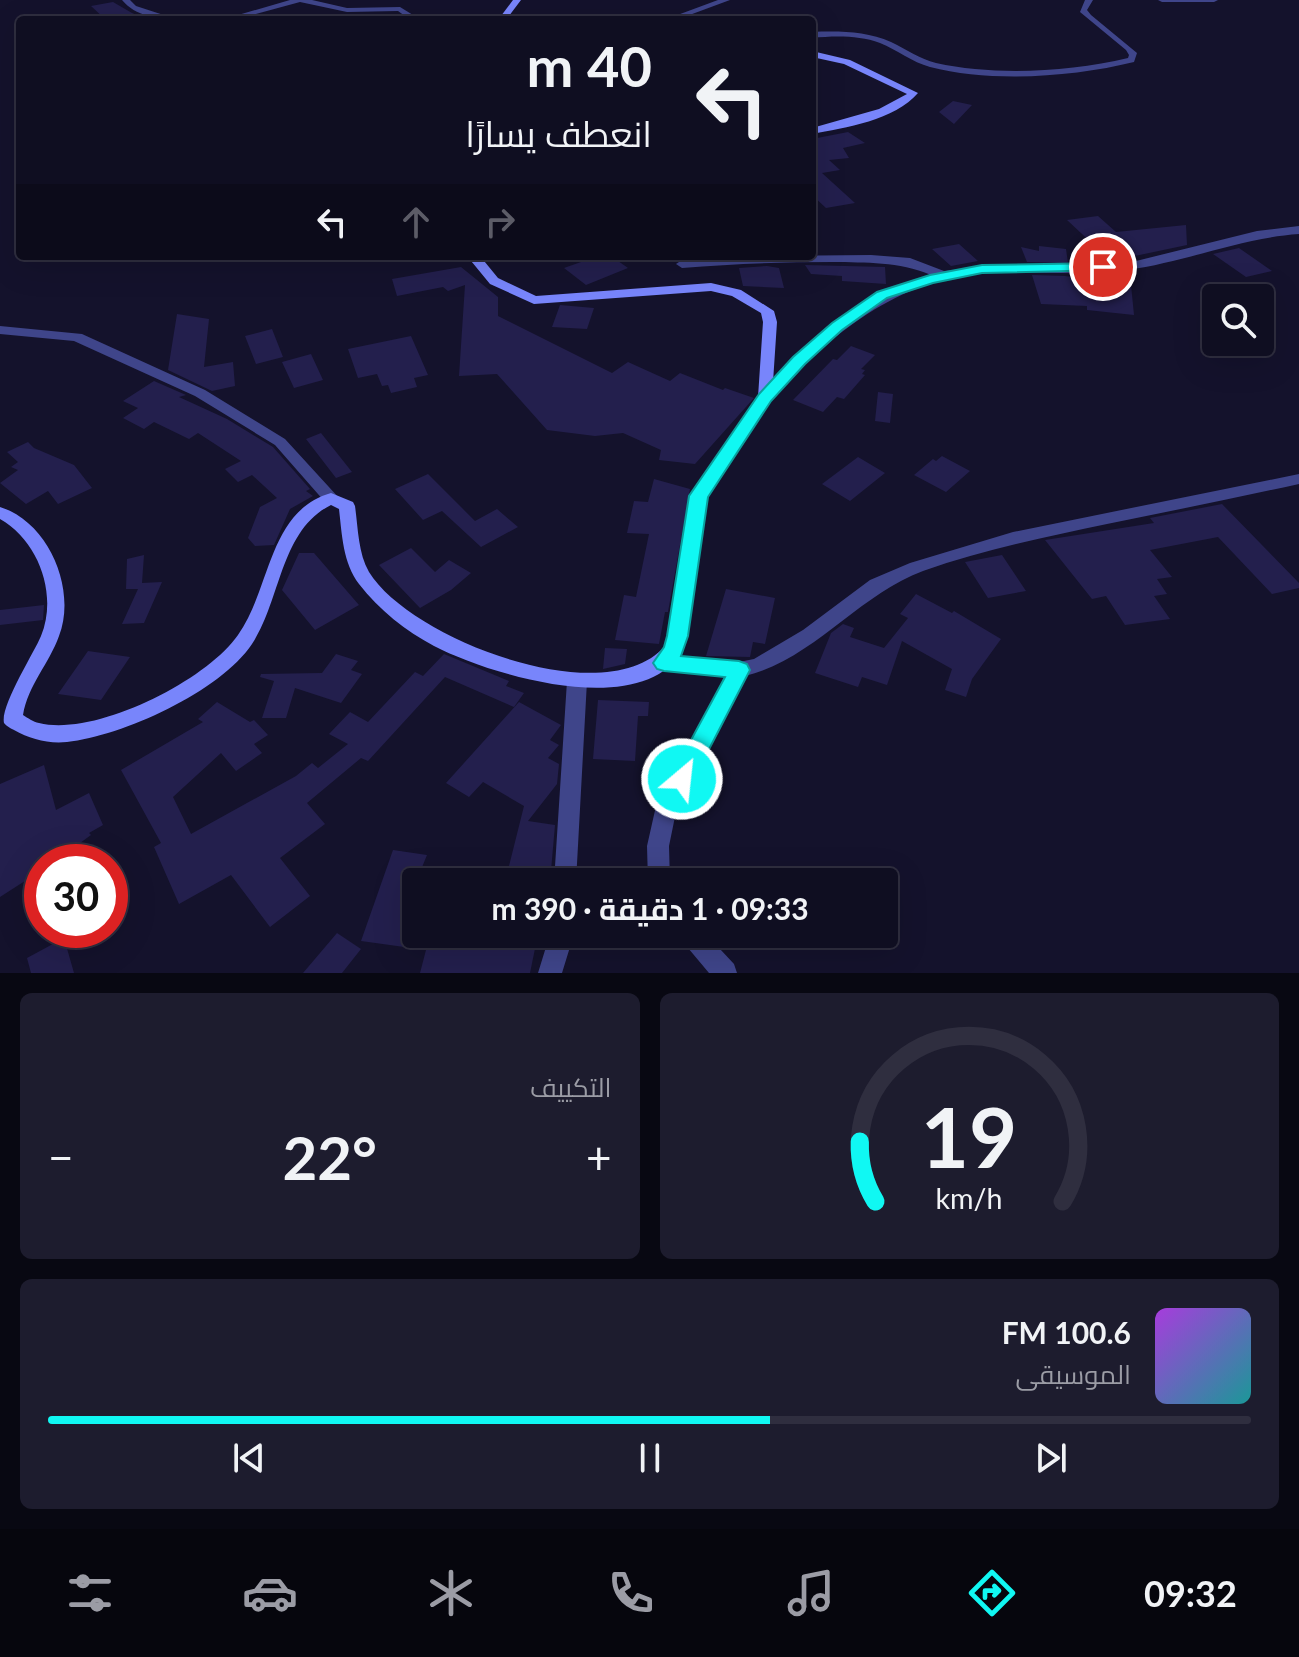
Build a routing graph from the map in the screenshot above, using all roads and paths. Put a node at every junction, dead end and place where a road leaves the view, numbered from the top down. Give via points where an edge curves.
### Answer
1 (126, 0) edge
2 (300, 0) edge
3 (726, 0) edge
4 (1089, 0) edge
5 (1162, 0) edge
6 (1214, 0) edge
7 (161, 16) edge
8 (240, 16) edge
9 (409, 16) edge
10 (680, 16) edge
11 (816, 35) edge
12 (816, 55) edge
13 (816, 130) edge
14 (1299, 230) edge
15 (816, 258) edge
16 (476, 260) edge
17 (744, 260) edge
18 (682, 264) dead end
19 (945, 276) junction
20 (0, 330) edge
21 (765, 397) junction
22 (1299, 479) edge
23 (331, 498) junction
24 (0, 513) edge
25 (664, 663) junction
26 (739, 670) junction
27 (577, 681) junction
28 (566, 868) edge
29 (659, 868) edge
30 (558, 948) edge
31 (703, 948) edge
32 (550, 973) edge
33 (725, 973) edge

1 - 7 street via 133,8
2 - 8 street
2 - 9 street via 347,10 400,9
3 - 10 street
4 - 11 street via 1083,10 1128,47 1134,55 1131,60 1069,68 955,69 917,60 879,40
5 - 6 street
12 - 13 main road via 847,62 913,93 905,102
14 - 19 street via 1259,233 1129,266 982,269
15 - 19 street via 910,262
16 - 21 main road via 494,281 534,300 692,287 752,300 767,311 770,322
17 - 18 street
19 - 21 street via 882,295 837,326
20 - 23 street via 77,337 200,393 280,442
21 - 25 main road via 699,496 677,636
22 - 26 street via 1013,538 916,567 876,585 810,635 759,665
23 - 24 main road via 304,512 288,538 256,622 242,644 210,674 163,700 77,734 55,735 22,729 12,719 13,706 58,615 44,555 28,532
23 - 27 main road via 347,506 362,575 389,606 468,653 510,670
25 - 26 street
25 - 27 main road via 649,672
26 - 29 street via 667,806
27 - 28 street
30 - 32 street
31 - 33 street

